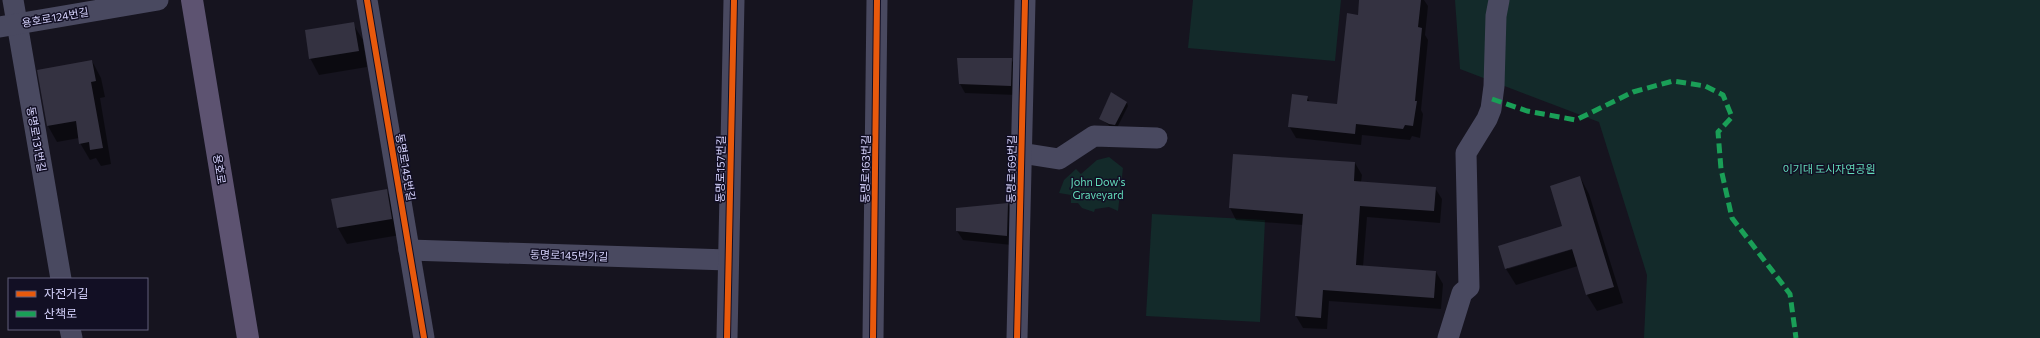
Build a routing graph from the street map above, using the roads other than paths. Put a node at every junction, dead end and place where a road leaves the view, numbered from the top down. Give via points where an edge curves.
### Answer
1 (13, 0) edge
2 (158, 0) edge
3 (192, 0) edge
4 (367, 0) edge
5 (734, 0) edge
6 (877, 0) edge
7 (1025, 0) edge
8 (1499, 0) edge
9 (8, 25) edge
10 (1157, 138) dead end
11 (1022, 153) junction
12 (409, 250) junction
13 (728, 260) junction
14 (61, 278) edge
15 (248, 338) edge
16 (424, 338) edge
17 (727, 338) edge
18 (873, 338) edge
19 (1017, 338) edge
20 (1448, 338) edge

1 - 9 street, 동명로131번길
2 - 9 street, 용호로124번길
3 - 15 main road, 용호로
4 - 12 street, 동명로145번길
5 - 13 street, 동명로157번길
6 - 18 street, 동명로163번길
7 - 11 street, 동명로169번길
8 - 20 street via 1491,109 1466,153 1469,287 1462,293
9 - 14 street, 동명로131번길
10 - 11 street, 동명로169번길 via 1094,136 1059,159
11 - 19 street, 동명로169번길
12 - 13 street, 동명로145번가길
12 - 16 street, 동명로145번길
13 - 17 street, 동명로157번길

